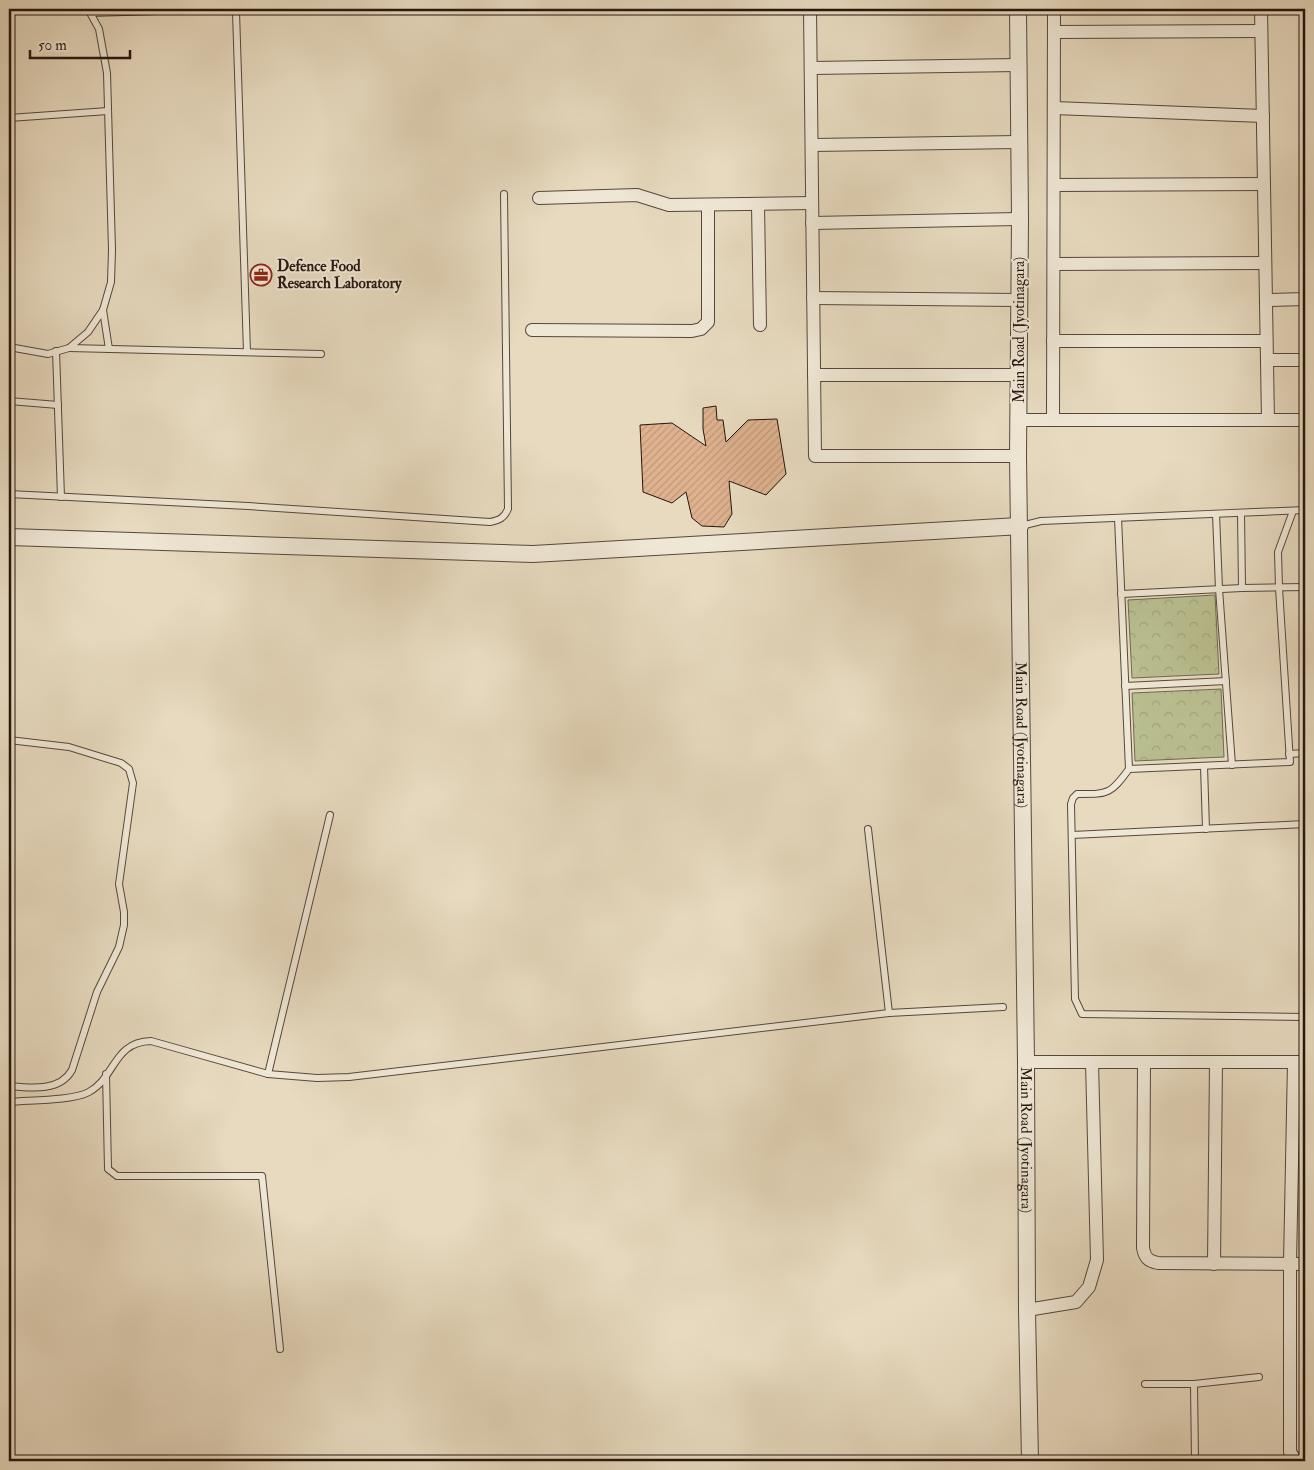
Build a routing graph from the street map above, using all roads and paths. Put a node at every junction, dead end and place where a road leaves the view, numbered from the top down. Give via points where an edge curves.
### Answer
1 (810, 9) edge
2 (1018, 9) edge
3 (1054, 9) edge
4 (1261, 9) edge
5 (89, 11) edge
6 (1261, 30) junction
7 (1054, 32) junction
8 (1018, 65) junction
9 (811, 68) junction
10 (1054, 108) junction
11 (108, 111) junction
12 (1263, 116) junction
13 (9, 118) edge
14 (1018, 142) junction
15 (812, 145) junction
16 (1264, 184) junction
17 (1054, 185) junction
18 (504, 194) dead end
19 (539, 198) dead end
20 (812, 203) junction
21 (708, 205) junction
22 (758, 205) junction
23 (1020, 219) junction
24 (812, 223) junction
25 (1265, 263) junction
26 (1054, 264) junction
27 (813, 298) junction
28 (1018, 300) junction
29 (1266, 300) junction
30 (1305, 300) edge
31 (103, 310) junction
32 (760, 325) dead end
33 (532, 330) dead end
34 (1266, 341) junction
35 (1053, 342) junction
36 (9, 347) edge
37 (69, 348) junction
38 (109, 349) junction
39 (56, 351) junction
40 (247, 352) junction
41 (320, 354) dead end
42 (1267, 360) junction
43 (1305, 360) edge
44 (814, 375) junction
45 (1019, 375) junction
46 (9, 401) edge
47 (58, 405) junction
48 (1018, 420) junction
49 (1053, 420) junction
50 (1268, 420) junction
51 (1305, 420) edge
52 (1018, 456) junction
53 (9, 494) edge
54 (61, 497) junction
55 (1305, 510) edge
56 (1293, 511) junction
57 (1241, 513) junction
58 (1216, 514) junction
59 (1118, 518) junction
60 (1020, 526) junction
61 (9, 537) edge
62 (1305, 587) edge
63 (1242, 588) junction
64 (1279, 588) junction
65 (1219, 589) junction
66 (1121, 594) junction
67 (1226, 681) junction
68 (1125, 686) junction
69 (9, 740) edge
70 (1305, 753) edge
71 (1289, 754) junction
72 (1232, 765) junction
73 (1204, 766) junction
74 (1129, 769) junction
75 (330, 815) dead end
76 (1305, 824) edge
77 (868, 829) dead end
78 (1206, 829) junction
79 (1072, 835) junction
80 (1003, 1007) dead end
81 (889, 1013) junction
82 (1305, 1017) edge
83 (1026, 1062) junction
84 (1092, 1062) junction
85 (1216, 1062) junction
86 (1299, 1062) edge
87 (1144, 1063) junction
88 (106, 1074) junction
89 (268, 1074) junction
90 (9, 1086) edge
91 (9, 1102) edge
92 (1290, 1263) junction
93 (1214, 1264) junction
94 (1305, 1264) edge
95 (1027, 1310) junction
96 (280, 1349) dead end
97 (1259, 1377) dead end
98 (1146, 1384) dead end
99 (1194, 1384) junction
100 (1030, 1461) edge
101 (1196, 1461) edge
102 (1296, 1461) edge

1 - 9 street
2 - 8 street, Main Road (Jyotinagara)
3 - 7 street
4 - 6 street
5 - 11 lane via 101,38 107,73
5 - 40 lane via 225,9 236,12
6 - 7 street
6 - 12 street
7 - 10 street
8 - 9 street
8 - 14 street, Main Road (Jyotinagara)
9 - 15 street
10 - 12 street
10 - 17 street
11 - 13 lane
11 - 31 lane via 112,250 111,282
12 - 16 street
14 - 15 street
14 - 23 street, Main Road (Jyotinagara)
15 - 20 street
16 - 17 street
16 - 25 street
17 - 26 street
18 - 54 lane via 508,509 504,517 490,522
19 - 21 street via 636,195 669,205
20 - 22 street
20 - 24 street
21 - 22 street
21 - 33 street via 708,322 701,329
22 - 32 street
23 - 24 street
23 - 28 street, Main Road (Jyotinagara)
24 - 27 street
25 - 26 street
25 - 29 street
26 - 35 street
27 - 28 street
27 - 44 street
28 - 45 street, Main Road (Jyotinagara)
29 - 30 street
29 - 34 street
31 - 37 lane via 88,332
31 - 38 lane
34 - 35 street
34 - 42 street
35 - 49 street
36 - 39 lane via 48,354
37 - 38 lane
37 - 39 lane
38 - 40 lane
39 - 47 lane
40 - 41 lane
42 - 43 street
42 - 50 street
44 - 45 street
44 - 52 street via 815,456
45 - 48 street, Main Road (Jyotinagara)
46 - 47 lane
47 - 54 lane
48 - 49 street
48 - 52 street, Main Road (Jyotinagara)
49 - 50 street
50 - 51 street
52 - 60 street, Main Road (Jyotinagara)
53 - 54 lane
55 - 56 lane
56 - 57 lane
56 - 64 lane via 1278,552
57 - 58 lane
57 - 63 lane
58 - 59 lane
58 - 65 lane
59 - 60 lane via 1041,521
59 - 66 lane
60 - 61 street via 533,554
60 - 83 street, Main Road (Jyotinagara)
62 - 64 lane
63 - 64 lane
63 - 65 lane
64 - 71 lane
65 - 66 lane
65 - 67 lane
66 - 68 lane
67 - 68 lane
67 - 72 lane
68 - 74 lane
69 - 90 lane via 69,747 121,763 129,769 134,783 119,884 124,925 118,948 97,992 72,1070 62,1082 42,1088
70 - 71 lane
71 - 72 lane via 1290,762
72 - 73 lane
73 - 74 lane
73 - 78 lane
74 - 79 lane via 1108,792 1102,795 1078,794 1073,798
75 - 89 lane
76 - 78 lane
77 - 81 lane
78 - 79 lane
79 - 82 lane via 1075,999 1082,1014
80 - 81 lane
81 - 89 lane via 348,1077
83 - 84 street
83 - 95 street, Main Road (Jyotinagara)
84 - 87 street
84 - 95 street via 1097,1260 1088,1287 1076,1302
85 - 86 street
85 - 87 street
85 - 93 street
86 - 92 street
87 - 93 street via 1144,1254 1151,1262
88 - 89 lane via 133,1044 151,1041
88 - 91 lane via 96,1087 76,1097
88 - 96 lane via 108,1169 117,1176 262,1176
92 - 93 street
92 - 94 street
92 - 102 street via 1290,1452
95 - 100 street, Main Road (Jyotinagara)
97 - 99 lane
98 - 99 lane
99 - 101 lane

